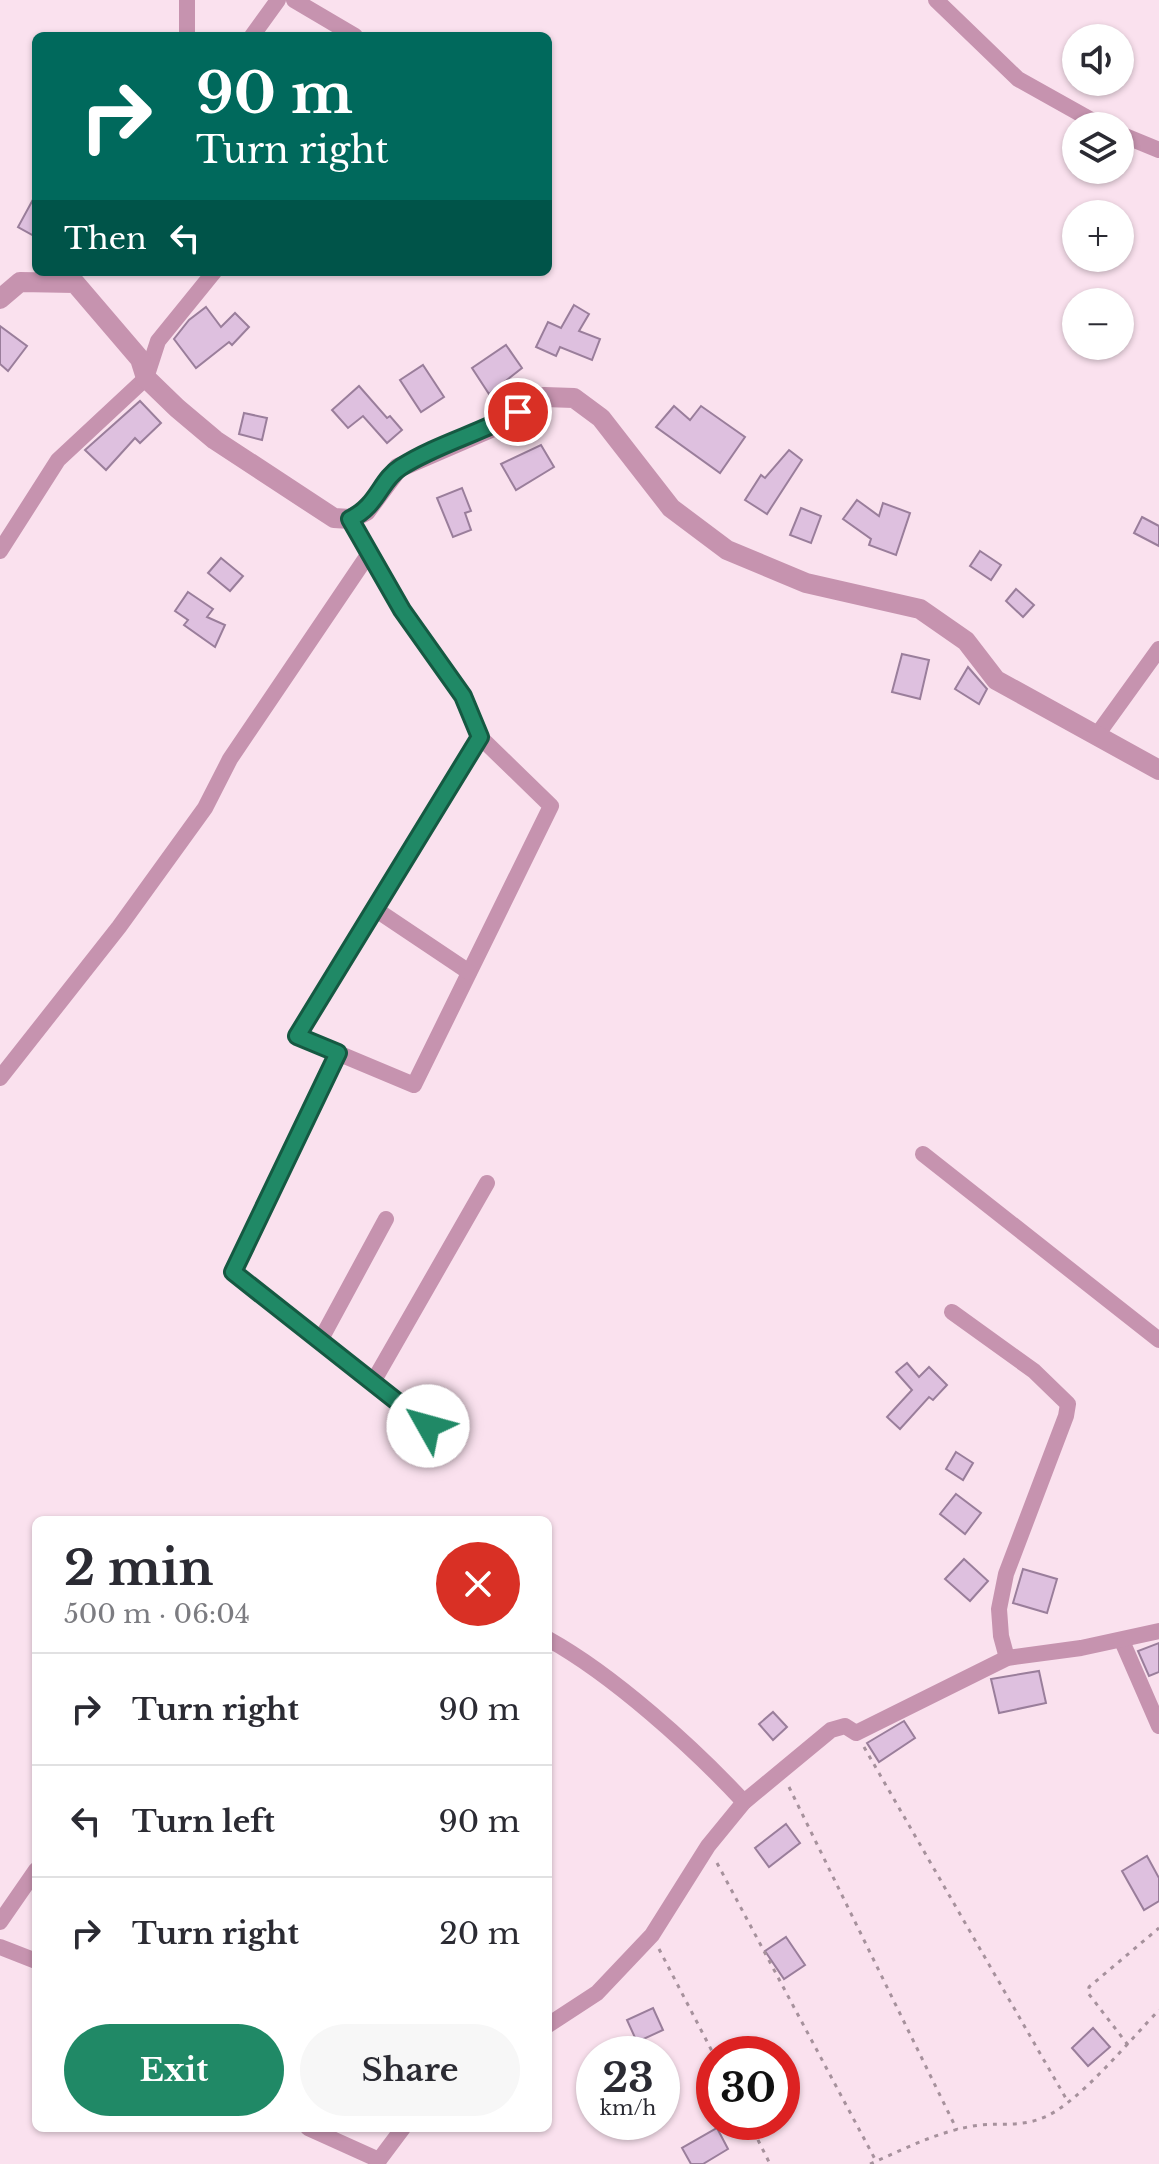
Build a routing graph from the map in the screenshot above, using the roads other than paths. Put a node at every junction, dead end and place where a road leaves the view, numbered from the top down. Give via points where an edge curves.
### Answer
1 (187, 0) edge
2 (278, 0) edge
3 (294, 0) edge
4 (936, 0) edge
5 (187, 32) edge
6 (255, 32) edge
7 (348, 32) edge
8 (1077, 112) edge
9 (1134, 140) edge
10 (1159, 150) edge
11 (211, 276) edge
12 (79, 278) edge
13 (0, 299) edge
14 (146, 378) junction
15 (350, 519) junction
16 (0, 551) edge
17 (370, 552) junction
18 (1159, 649) edge
19 (1097, 735) junction
20 (480, 737) junction
21 (1159, 770) edge
22 (375, 909) junction
23 (469, 972) junction
24 (338, 1053) junction
25 (0, 1078) edge
26 (923, 1154) dead end
27 (487, 1183) dead end
28 (386, 1219) dead end
29 (952, 1312) dead end
30 (1159, 1340) edge
31 (320, 1341) junction
32 (373, 1382) junction
33 (428, 1426) dead end
34 (1159, 1631) edge
35 (1122, 1641) junction
36 (552, 1642) edge
37 (1007, 1658) junction
38 (1159, 1726) edge
39 (744, 1802) junction
40 (32, 1876) edge
41 (0, 1922) edge
42 (0, 1947) edge
43 (32, 1959) edge
44 (552, 2022) edge
45 (316, 2132) edge
46 (400, 2132) edge
47 (378, 2162) edge

1 - 5 street
2 - 6 street
3 - 7 street
4 - 8 street via 1018,79
9 - 10 street
11 - 14 street via 158,341
12 - 13 street via 20,282
12 - 14 street via 140,359
14 - 15 street via 215,440 334,518
14 - 16 street via 58,460
15 - 17 street
15 - 19 street via 366,511 398,468 493,427 544,397 574,398 601,418 671,508 727,550 806,583 920,609 966,641 996,680
17 - 20 street via 402,610 463,696
17 - 25 street via 230,759 205,808
18 - 19 street
19 - 21 street
20 - 22 street
20 - 23 street via 551,806
22 - 23 street
22 - 24 street via 297,1036
23 - 24 street via 414,1085
24 - 31 street via 233,1272
26 - 30 street
27 - 32 street
28 - 31 street
29 - 37 street via 1034,1371 1068,1404 1006,1574 999,1609
31 - 32 street
32 - 33 street
34 - 35 street
35 - 37 street
35 - 38 street
36 - 39 street via 618,1688
37 - 39 street via 856,1733 845,1726 831,1730
39 - 44 street via 708,1846 652,1935 597,1993
40 - 41 street
42 - 43 street
45 - 47 street
46 - 47 street

